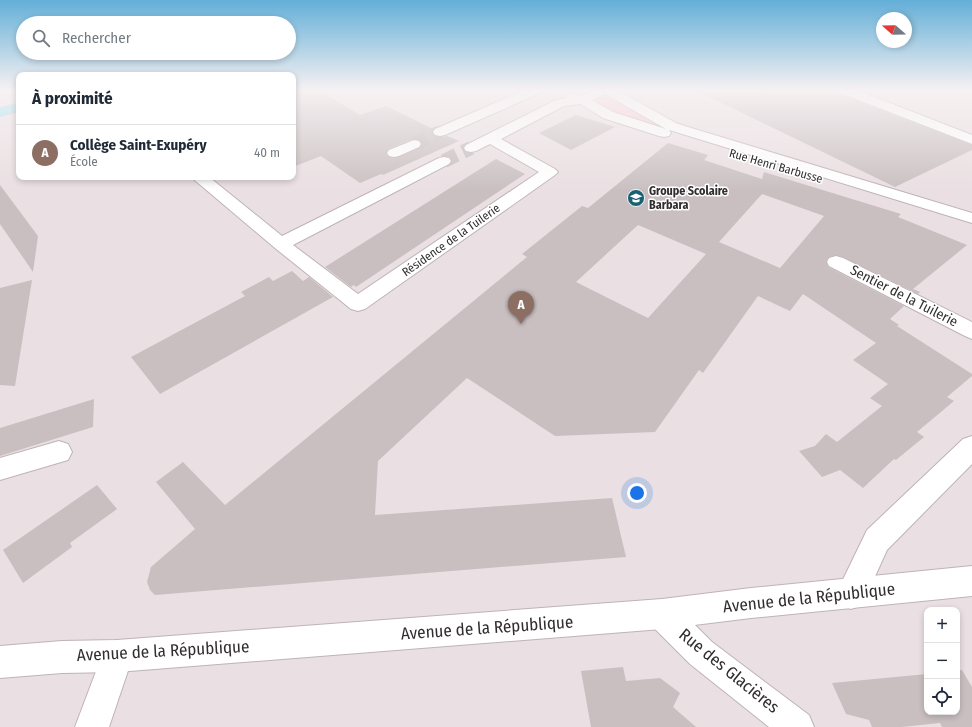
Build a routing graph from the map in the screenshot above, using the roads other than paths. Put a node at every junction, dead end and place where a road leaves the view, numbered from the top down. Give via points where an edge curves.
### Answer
1 (461, 123) edge
2 (520, 123) edge
3 (634, 123) edge
4 (666, 123) edge
5 (928, 123) edge
6 (440, 132) tunnel mouth
7 (489, 138) junction
8 (972, 140) edge
9 (414, 144) tunnel mouth
10 (471, 148) tunnel mouth
11 (394, 153) dead end
12 (444, 161) tunnel mouth
13 (203, 180) edge
14 (972, 218) edge
15 (972, 224) edge
16 (281, 244) junction
17 (836, 262) dead end
18 (972, 331) edge
19 (972, 447) edge
20 (59, 452) dead end
21 (0, 469) edge
22 (972, 581) edge
23 (851, 594) junction
24 (662, 614) junction
25 (117, 656) junction
26 (0, 662) edge
27 (92, 727) edge
28 (797, 727) edge

1 - 6 street
2 - 7 street
3 - 15 street, Rue Henri Barbusse
4 - 14 street, Rue Henri Barbusse
5 - 8 street
7 - 10 street
7 - 16 street, Résidence de la Tuilerie via 550,172 358,304
9 - 11 street
12 - 16 street
13 - 16 street, Résidence de la Tuilerie
17 - 18 street, Sentier de la Tuilerie
19 - 23 street via 877,540
20 - 21 street
22 - 23 street, Avenue de la République
23 - 24 street, Avenue de la République
24 - 25 street, Avenue de la République
24 - 28 street, Rue des Glacières via 701,652
25 - 26 street, Avenue de la République
25 - 27 street

